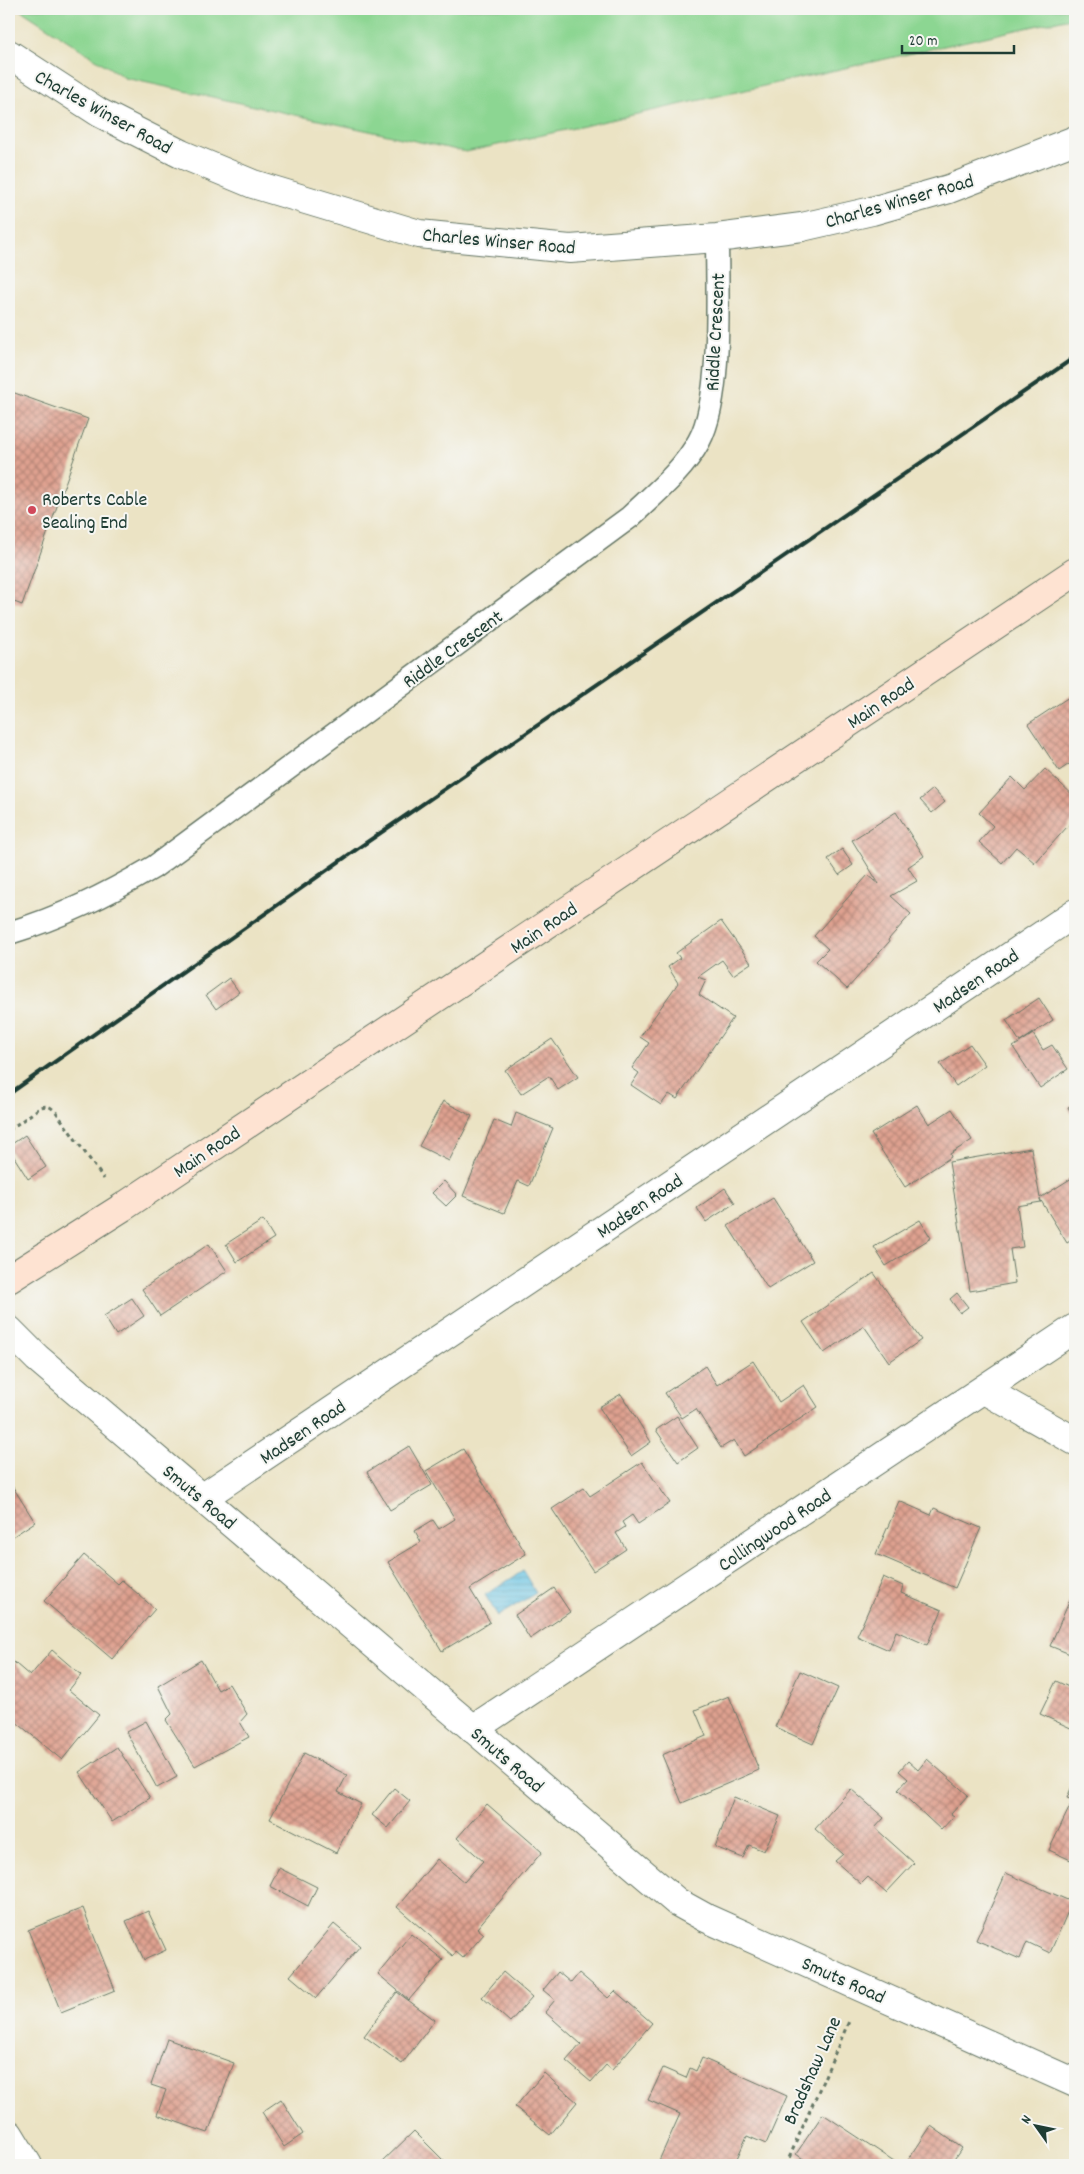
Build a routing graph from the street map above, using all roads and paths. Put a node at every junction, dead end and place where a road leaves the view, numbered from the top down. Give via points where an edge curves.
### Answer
1 (9, 54) edge
2 (1075, 140) edge
3 (718, 238) junction
4 (1075, 572) edge
5 (1075, 913) edge
6 (9, 933) edge
7 (9, 1130) edge
8 (123, 1206) junction
9 (9, 1279) edge
10 (1075, 1328) edge
11 (9, 1330) edge
12 (984, 1390) junction
13 (1075, 1441) edge
14 (202, 1498) junction
15 (473, 1729) junction
16 (864, 1987) junction
17 (1075, 2083) edge
18 (9, 2134) edge
19 (28, 2165) edge
20 (786, 2165) edge

1 - 3 street, Charles Winser Road via 100,113 181,154 253,184 419,234 570,249
2 - 3 street, Charles Winser Road via 950,188 872,211 802,227
3 - 6 lane, Riddle Crescent via 715,354 710,406 700,441 679,470 630,517 154,867 105,896 47,922
4 - 8 main road, Main Road
5 - 14 street, Madsen Road
7 - 8 path via 41,1107 50,1107
8 - 9 main road, Main Road
10 - 12 street, Collingwood Road
11 - 14 street, Smuts Road via 37,1358
12 - 13 street
12 - 15 street, Collingwood Road
14 - 15 street, Smuts Road
15 - 16 street, Smuts Road via 677,1902 706,1918
16 - 17 street, Smuts Road
16 - 20 path, Bradshaw Lane
18 - 19 street

